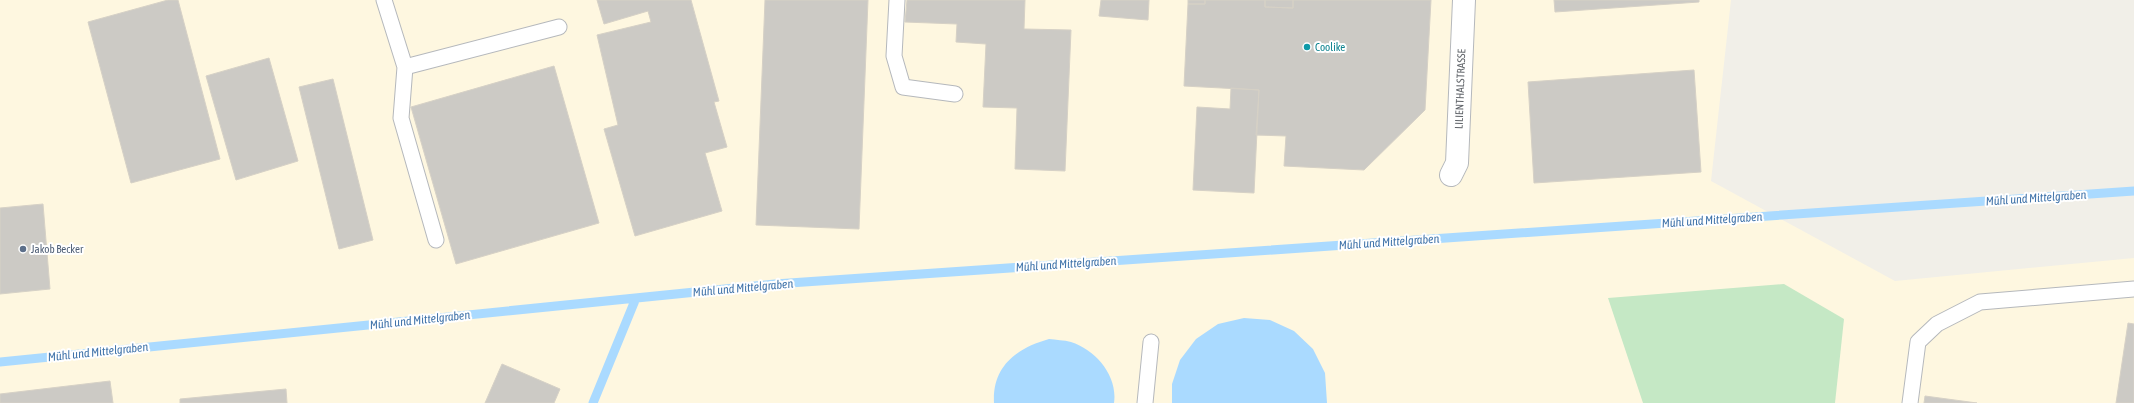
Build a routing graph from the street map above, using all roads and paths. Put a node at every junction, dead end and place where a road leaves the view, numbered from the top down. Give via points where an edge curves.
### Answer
1 (384, 0) edge
2 (897, 0) edge
3 (1464, 0) edge
4 (559, 27) dead end
5 (405, 67) junction
6 (955, 94) dead end
7 (1451, 175) dead end
8 (436, 240) dead end
9 (2134, 289) edge
10 (1150, 342) dead end
11 (1146, 403) edge
12 (1910, 403) edge

1 - 5 lane
2 - 6 lane via 894,56 903,87
3 - 7 street, LILIENTHALSTRASSE via 1457,163
4 - 5 lane
5 - 8 lane via 401,118
9 - 12 lane via 1980,302 1974,305 1937,324 1918,342
10 - 11 lane

